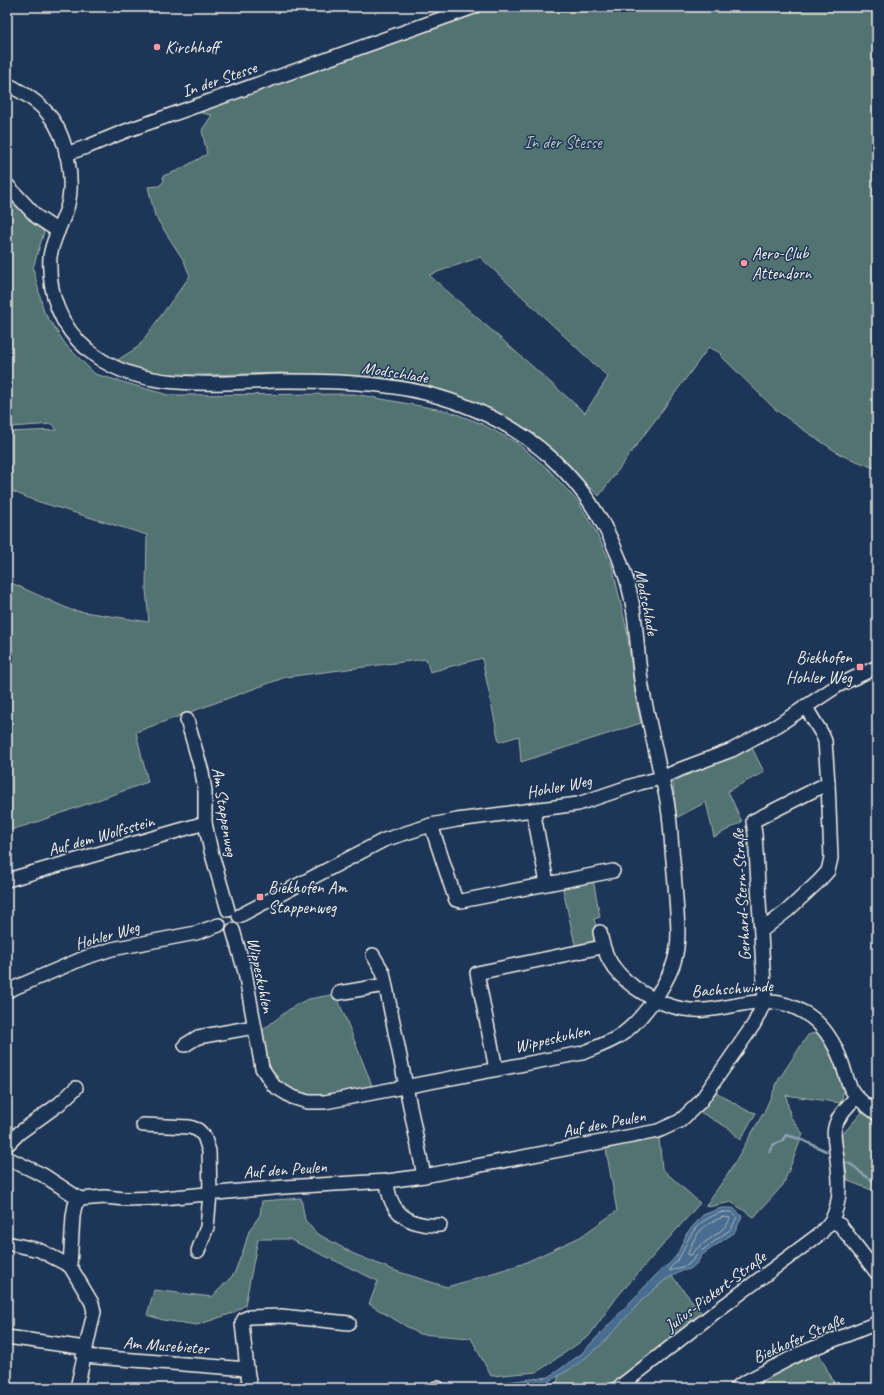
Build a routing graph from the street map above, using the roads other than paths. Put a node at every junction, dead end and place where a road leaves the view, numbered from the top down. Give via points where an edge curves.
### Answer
1 (474, 7) edge
2 (7, 84) edge
3 (66, 154) junction
4 (7, 184) edge
5 (58, 231) junction
6 (877, 667) edge
7 (805, 706) junction
8 (187, 720) dead end
9 (662, 778) junction
10 (828, 783) junction
11 (533, 810) junction
12 (205, 823) junction
13 (431, 825) junction
14 (613, 871) dead end
15 (7, 880) edge
16 (547, 883) junction
17 (233, 913) junction
18 (220, 925) junction
19 (233, 930) junction
20 (761, 931) junction
21 (600, 932) dead end
22 (602, 947) junction
23 (373, 955) dead end
24 (385, 985) junction
25 (7, 991) edge
26 (339, 993) dead end
27 (653, 1000) junction
28 (765, 1001) junction
29 (254, 1026) junction
30 (185, 1045) dead end
31 (496, 1069) junction
32 (406, 1087) junction
33 (76, 1088) dead end
34 (856, 1097) junction
35 (877, 1114) edge
36 (143, 1125) dead end
37 (7, 1145) edge
38 (7, 1158) edge
39 (424, 1176) junction
40 (387, 1181) junction
41 (210, 1194) junction
42 (80, 1199) junction
43 (831, 1221) junction
44 (440, 1225) dead end
45 (7, 1243) edge
46 (198, 1251) dead end
47 (70, 1266) junction
48 (877, 1273) edge
49 (349, 1323) dead end
50 (877, 1323) edge
51 (7, 1337) edge
52 (85, 1352) junction
53 (247, 1369) junction
54 (77, 1388) edge
55 (250, 1388) edge
56 (618, 1388) edge
57 (736, 1388) edge

1 - 3 street, In der Stesse
2 - 3 street via 33,100 49,115 56,126
3 - 5 street, Modschlade via 70,188 68,205
4 - 5 street via 37,217
5 - 9 street, Modschlade via 50,257 52,288 59,313 64,324 83,346 113,367 145,378 173,382 319,381 388,386 422,393 478,411 530,440 555,460 578,486 602,522 612,540 627,580 643,690
6 - 7 street, Hohler Weg via 837,686
7 - 9 street, Hohler Weg via 778,725 732,750
7 - 10 street via 825,742
8 - 12 street, Am Stappenweg via 202,772
9 - 11 street, Hohler Weg via 578,804
9 - 27 street, Wippeskuhlen via 668,806 678,948 669,974
10 - 20 street via 831,858 828,871 788,910
10 - 20 street, Gerhard-Stern-Straße via 753,821
11 - 13 street, Hohler Weg
11 - 16 street
12 - 15 street, Auf dem Wolfsstein
12 - 17 street, Am Stappenweg via 211,851
13 - 16 street via 456,900 470,900
13 - 17 street, Hohler Weg via 384,840
14 - 16 street
17 - 18 street via 223,912 218,919
17 - 19 street via 240,922
18 - 19 street via 223,930
18 - 25 street, Hohler Weg via 196,933 140,943 84,958
19 - 29 street, Wippeskuhlen via 245,972
20 - 28 street, Gerhard-Stern-Straße
21 - 22 street
22 - 27 street, Bachschwinde via 617,972
22 - 31 street via 477,973
23 - 24 street via 383,972
24 - 26 street
24 - 32 street
27 - 28 street, Bachschwinde via 693,1010
27 - 31 street, Wippeskuhlen via 633,1025 604,1045 582,1053
28 - 34 street, Bachschwinde via 793,1007 815,1019 834,1044
28 - 39 street, Auf den Peulen via 754,1024 700,1102 680,1121 658,1131
29 - 30 street, Wippeskuhlen via 198,1037
29 - 32 street, Wippeskuhlen via 262,1068 274,1086 292,1097 308,1102 325,1102
31 - 32 street, Wippeskuhlen
32 - 39 street
33 - 37 street via 59,1104 18,1133
34 - 35 street, Bachschwinde
34 - 43 street, Julius-Pickert-Straße via 839,1117 834,1128 839,1191
36 - 41 street via 190,1127 204,1136 209,1151
38 - 42 street
39 - 40 street, Auf den Peulen
40 - 41 street, Auf den Peulen
40 - 44 street via 391,1202 409,1220 428,1226
41 - 42 street, Auf den Peulen via 163,1198
41 - 46 street via 207,1227
42 - 47 street via 75,1205
43 - 48 street via 840,1226
43 - 56 street, Julius-Pickert-Straße via 821,1233
45 - 47 street via 39,1250
47 - 52 street via 92,1303 94,1312
49 - 53 street via 281,1316 244,1319 242,1323
50 - 57 street, Biekhofer Straße via 801,1353
51 - 52 street, Am Musebieter
52 - 53 street, Am Musebieter
52 - 54 street
53 - 55 street

